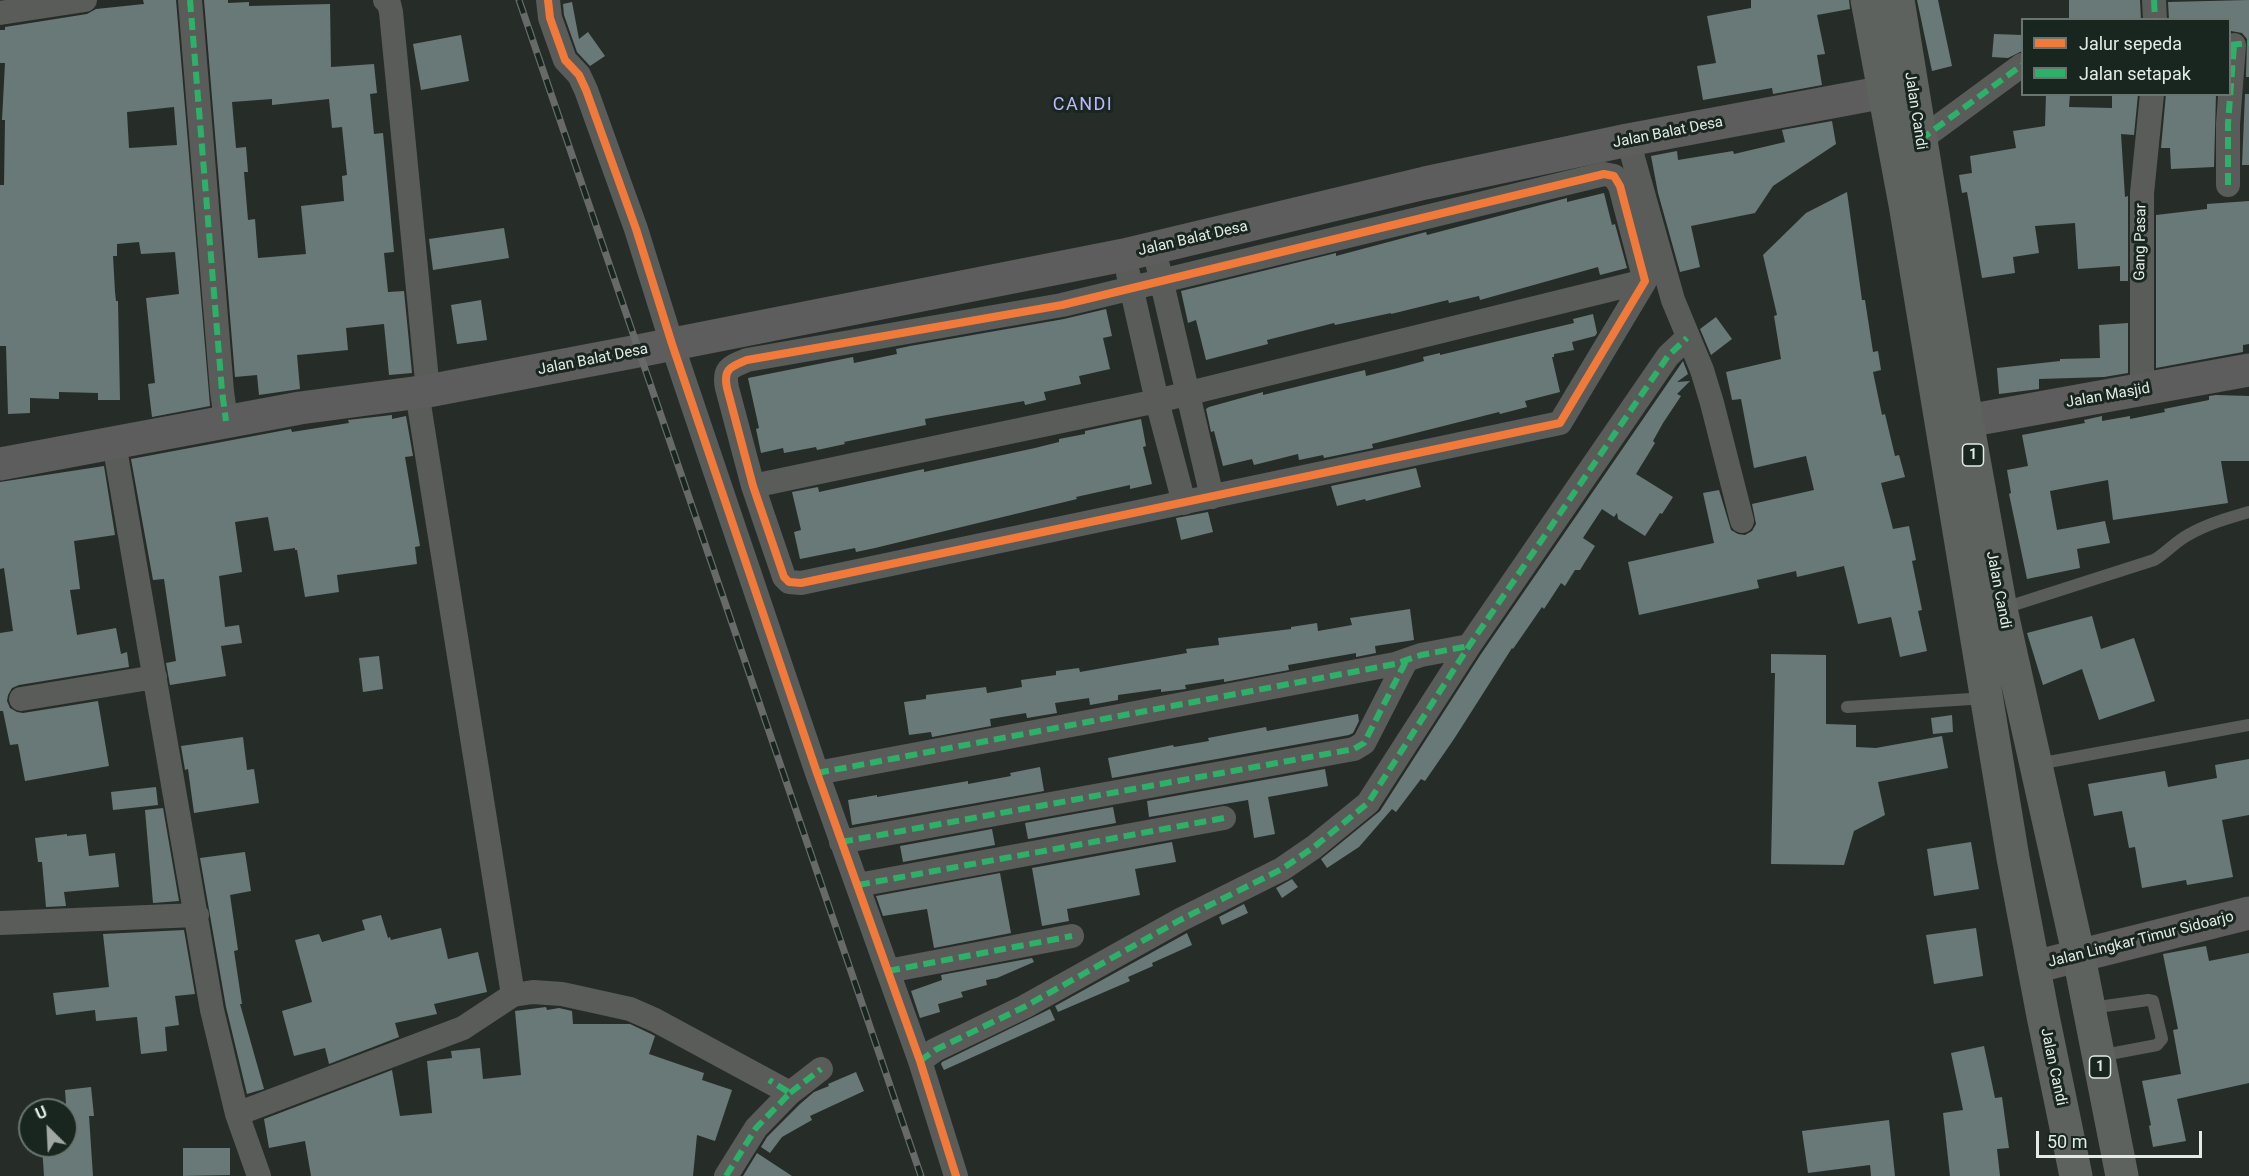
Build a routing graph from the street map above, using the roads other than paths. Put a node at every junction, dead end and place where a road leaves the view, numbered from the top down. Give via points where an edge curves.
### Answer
1 (85, 0) edge
2 (190, 0) edge
3 (385, 0) edge
4 (548, 0) edge
5 (1867, 0) edge
6 (1898, 0) edge
7 (2154, 0) edge
8 (0, 14) edge
9 (2155, 18) edge
10 (2238, 44) edge
11 (2021, 65) edge
12 (1885, 92) junction
13 (2152, 96) edge
14 (1628, 140) junction
15 (1920, 140) junction
16 (2228, 185) dead end
17 (1147, 261) junction
18 (1645, 281) junction
19 (1131, 287) junction
20 (1686, 335) junction
21 (672, 344) junction
22 (2249, 370) edge
23 (2142, 390) junction
24 (422, 392) junction
25 (1189, 392) junction
26 (1157, 402) junction
27 (226, 421) junction
28 (1967, 421) junction
29 (114, 443) junction
30 (0, 464) edge
31 (753, 486) junction
32 (1212, 497) junction
33 (1184, 503) junction
34 (2249, 512) edge
35 (1742, 521) dead end
36 (2001, 609) junction
37 (1460, 647) junction
38 (1413, 658) junction
39 (155, 677) junction
40 (1987, 698) junction
41 (21, 699) dead end
42 (1847, 707) dead end
43 (2249, 725) edge
44 (2037, 764) junction
45 (817, 773) junction
46 (1224, 818) dead end
47 (841, 842) junction
48 (858, 885) junction
49 (2249, 913) edge
50 (196, 915) junction
51 (0, 923) edge
52 (1072, 936) dead end
53 (2079, 957) junction
54 (2034, 967) junction
55 (888, 971) junction
56 (513, 995) junction
57 (2089, 1009) junction
58 (2098, 1056) junction
59 (919, 1059) junction
60 (820, 1069) dead end
61 (782, 1088) junction
62 (237, 1114) junction
63 (259, 1176) edge
64 (726, 1176) edge
65 (956, 1176) edge
66 (2076, 1176) edge
67 (2122, 1176) edge

1 - 8 street
2 - 27 street
3 - 24 street via 392,12
4 - 21 street via 565,60 586,90
5 - 12 highway, Jalan Candi / 1
6 - 15 highway, Jalan Candi / 1
7 - 9 street
10 - 16 street via 2228,124
11 - 15 street
12 - 14 street, Jalan Balat Desa
12 - 40 highway, Jalan Candi / 1
13 - 23 street, Gang Pasar via 2142,193
14 - 17 street, Jalan Balat Desa via 1425,183
14 - 20 street
15 - 28 highway, Jalan Candi / 1
17 - 18 street via 1609,174 1620,186
17 - 19 street
17 - 19 street
17 - 21 street, Jalan Balat Desa
17 - 25 street
18 - 25 street
18 - 32 street via 1560,423
19 - 26 street
19 - 31 street via 1062,305 737,364 727,370 725,377
20 - 35 street via 1709,392
20 - 37 street
21 - 24 street, Jalan Balat Desa
21 - 45 street
22 - 23 street, Jalan Masjid
23 - 28 street, Jalan Masjid
24 - 27 street, Jalan Balat Desa
24 - 56 street
25 - 26 street
25 - 32 street
26 - 31 street
26 - 33 street
27 - 29 street, Jalan Balat Desa
28 - 36 highway, Jalan Candi / 1
29 - 30 street, Jalan Balat Desa
29 - 39 street
31 - 33 street via 782,572 789,582 796,584
32 - 33 street
34 - 36 lane via 2202,527 2154,560
36 - 44 highway, Jalan Candi / 1
37 - 38 street
37 - 59 street via 1368,803 1314,847 1282,869
38 - 45 street
38 - 47 street via 1364,743 1354,749
39 - 41 street
39 - 50 street
40 - 42 lane
40 - 54 highway, Jalan Candi / 1
43 - 44 lane
44 - 53 highway, Jalan Candi / 1
45 - 47 street
46 - 48 street
47 - 48 street
48 - 55 street
49 - 53 street, Jalan Lingkar Timur Sidoarjo
50 - 51 street
50 - 62 street via 212,1010
52 - 55 street
53 - 54 street, Jalan Lingkar Timur Sidoarjo
53 - 57 highway, Jalan Candi / 1
54 - 66 highway, Jalan Candi / 1
55 - 59 street
56 - 61 street via 562,994 630,1009
56 - 62 street via 463,1028
57 - 58 highway, Jalan Candi / 1
57 - 58 lane via 2148,1000 2155,1005 2162,1039 2160,1043
58 - 67 highway, Jalan Candi / 1
59 - 65 street
60 - 61 street
61 - 64 street
62 - 63 street

